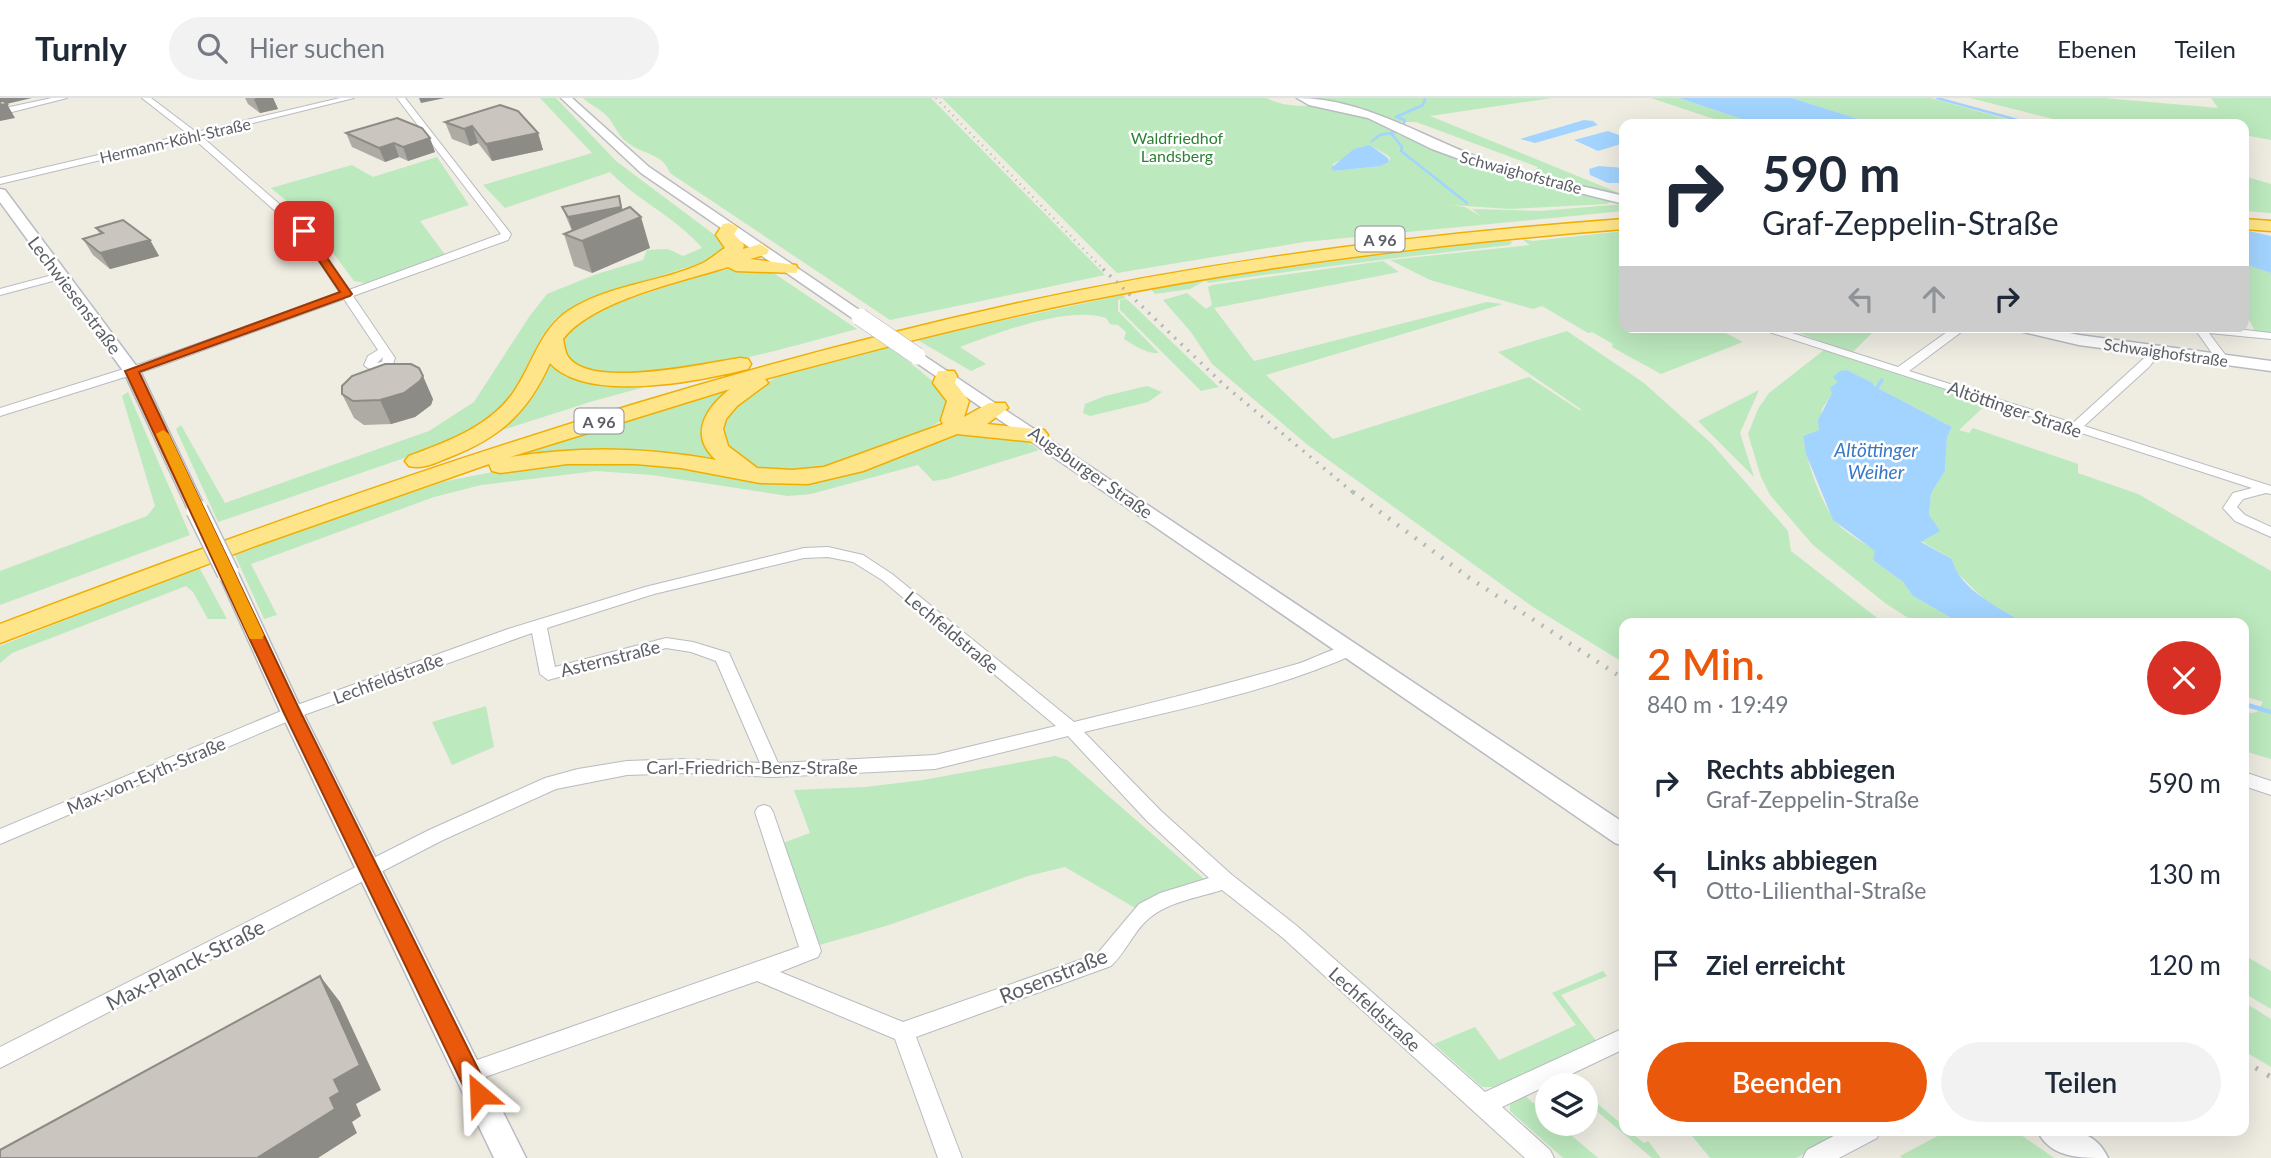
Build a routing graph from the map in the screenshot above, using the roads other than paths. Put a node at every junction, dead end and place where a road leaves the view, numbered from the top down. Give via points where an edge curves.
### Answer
1 (63, 98) edge
2 (146, 98) edge
3 (350, 98) edge
4 (401, 98) edge
5 (566, 98) edge
6 (1301, 98) edge
7 (0, 111) edge
8 (195, 135) junction
9 (0, 181) edge
10 (0, 193) edge
11 (1619, 200) edge
12 (1619, 216) edge
13 (2249, 217) edge
14 (2271, 218) edge
15 (1619, 224) edge
16 (2249, 224) edge
17 (2271, 226) edge
18 (729, 228) junction
19 (760, 250) junction
20 (712, 266) junction
21 (789, 269) junction
22 (60, 276) junction
23 (0, 292) edge
24 (346, 294) junction
25 (1779, 333) edge
26 (1954, 333) edge
27 (2047, 333) edge
28 (2204, 333) edge
29 (2244, 333) edge
30 (2271, 336) edge
31 (553, 340) junction
32 (853, 349) junction
33 (2148, 350) junction
34 (384, 351) dead end
35 (777, 358) junction
36 (2223, 360) junction
37 (2271, 366) edge
38 (132, 371) junction
39 (1901, 371) junction
40 (946, 376) junction
41 (997, 408) junction
42 (0, 412) edge
43 (954, 424) junction
44 (2074, 428) junction
45 (1037, 435) junction
46 (751, 472) junction
47 (2269, 487) edge
48 (353, 496) junction
49 (2271, 533) edge
50 (0, 619) edge
51 (538, 625) junction
52 (0, 634) edge
53 (1351, 649) junction
54 (292, 713) junction
55 (1072, 730) junction
56 (772, 770) junction
57 (2249, 781) edge
58 (2271, 788) edge
59 (764, 812) dead end
60 (1619, 833) edge
61 (0, 838) edge
62 (369, 869) junction
63 (1225, 881) junction
64 (757, 972) junction
65 (903, 1032) junction
66 (1619, 1040) edge
67 (0, 1058) edge
68 (468, 1073) junction
69 (1482, 1105) junction
70 (1857, 1136) edge
71 (2061, 1136) edge
72 (510, 1158) edge
73 (950, 1158) edge
74 (1542, 1158) edge
75 (1815, 1158) edge
76 (2092, 1158) edge

1 - 7 street
2 - 8 street
3 - 8 street, Hermann-Köhl-Straße
4 - 24 street via 506,234
5 - 18 street, Augsburger Straße via 629,158
6 - 11 street, Schwaighofstraße via 1371,115 1496,169
8 - 9 street, Hermann-Köhl-Straße
8 - 24 street via 304,231
10 - 22 street, Lechwiesenstraße
12 - 35 highway, A 96 via 1403,236 1209,263 1008,302
13 - 14 highway
15 - 32 highway, A 96 via 1410,244 1215,271 1016,310
16 - 17 highway
18 - 19 street, Augsburger Straße
18 - 20 highway via 725,235 734,250
19 - 20 highway
19 - 21 street, Augsburger Straße
20 - 21 highway
20 - 31 highway via 597,305 565,324
21 - 40 street, Augsburger Straße, bridge
22 - 23 street
22 - 38 street, Lechwiesenstraße
24 - 34 street
24 - 38 street
25 - 39 street, Altöttinger Straße
26 - 39 street
27 - 33 street, Schwaighofstraße
28 - 36 street
29 - 30 street, Schwaighofstraße
31 - 35 highway via 557,356 567,367 607,378 668,375
31 - 48 highway via 522,397 500,421 451,449 390,471
32 - 46 highway via 753,385 721,409 713,421 713,442 726,457
32 - 48 highway, A 96
33 - 36 street, Schwaighofstraße
33 - 44 street via 2150,358 2145,364
35 - 48 highway, A 96 via 578,416
36 - 37 street, Schwaighofstraße
38 - 42 street
38 - 54 street, Lechwiesenstraße, bridge
39 - 44 street, Altöttinger Straße
40 - 41 street, Augsburger Straße
40 - 43 highway via 943,383 958,401
41 - 43 highway via 986,416
41 - 45 street, Augsburger Straße
43 - 45 highway
43 - 46 highway via 872,461 826,474 783,477
44 - 47 street, Altöttinger Straße
45 - 53 street, Augsburger Straße
46 - 48 highway via 648,457 572,457 489,468
47 - 49 street via 2238,496 2230,508
48 - 50 highway, A 96
48 - 52 highway, A 96
51 - 54 street, Lechfeldstraße
51 - 55 street, Lechfeldstraße via 705,575 828,552 858,558 887,577
51 - 56 street, Asternstraße via 548,674 666,643 723,657
53 - 55 street, Carl-Friedrich-Benz-Straße via 1321,663
53 - 60 street, Augsburger Straße
54 - 61 street, Max-von-Eyth-Straße
54 - 62 street, Lechwiesenstraße
55 - 56 street, Carl-Friedrich-Benz-Straße via 935,762
55 - 63 street, Lechfeldstraße via 1154,816
56 - 62 street, Carl-Friedrich-Benz-Straße via 687,766 578,776 517,796
57 - 58 street
59 - 64 street via 811,951
62 - 67 street, Max-Planck-Straße
62 - 68 street, Lechwiesenstraße
63 - 65 street, Rosenstraße via 1141,913 1118,949 1104,960
63 - 69 street, Lechfeldstraße via 1290,932
64 - 65 street
64 - 68 street
65 - 73 street
66 - 69 street
68 - 72 street, Lechwiesenstraße
69 - 74 street, Lechfeldstraße
70 - 75 street
71 - 76 street

